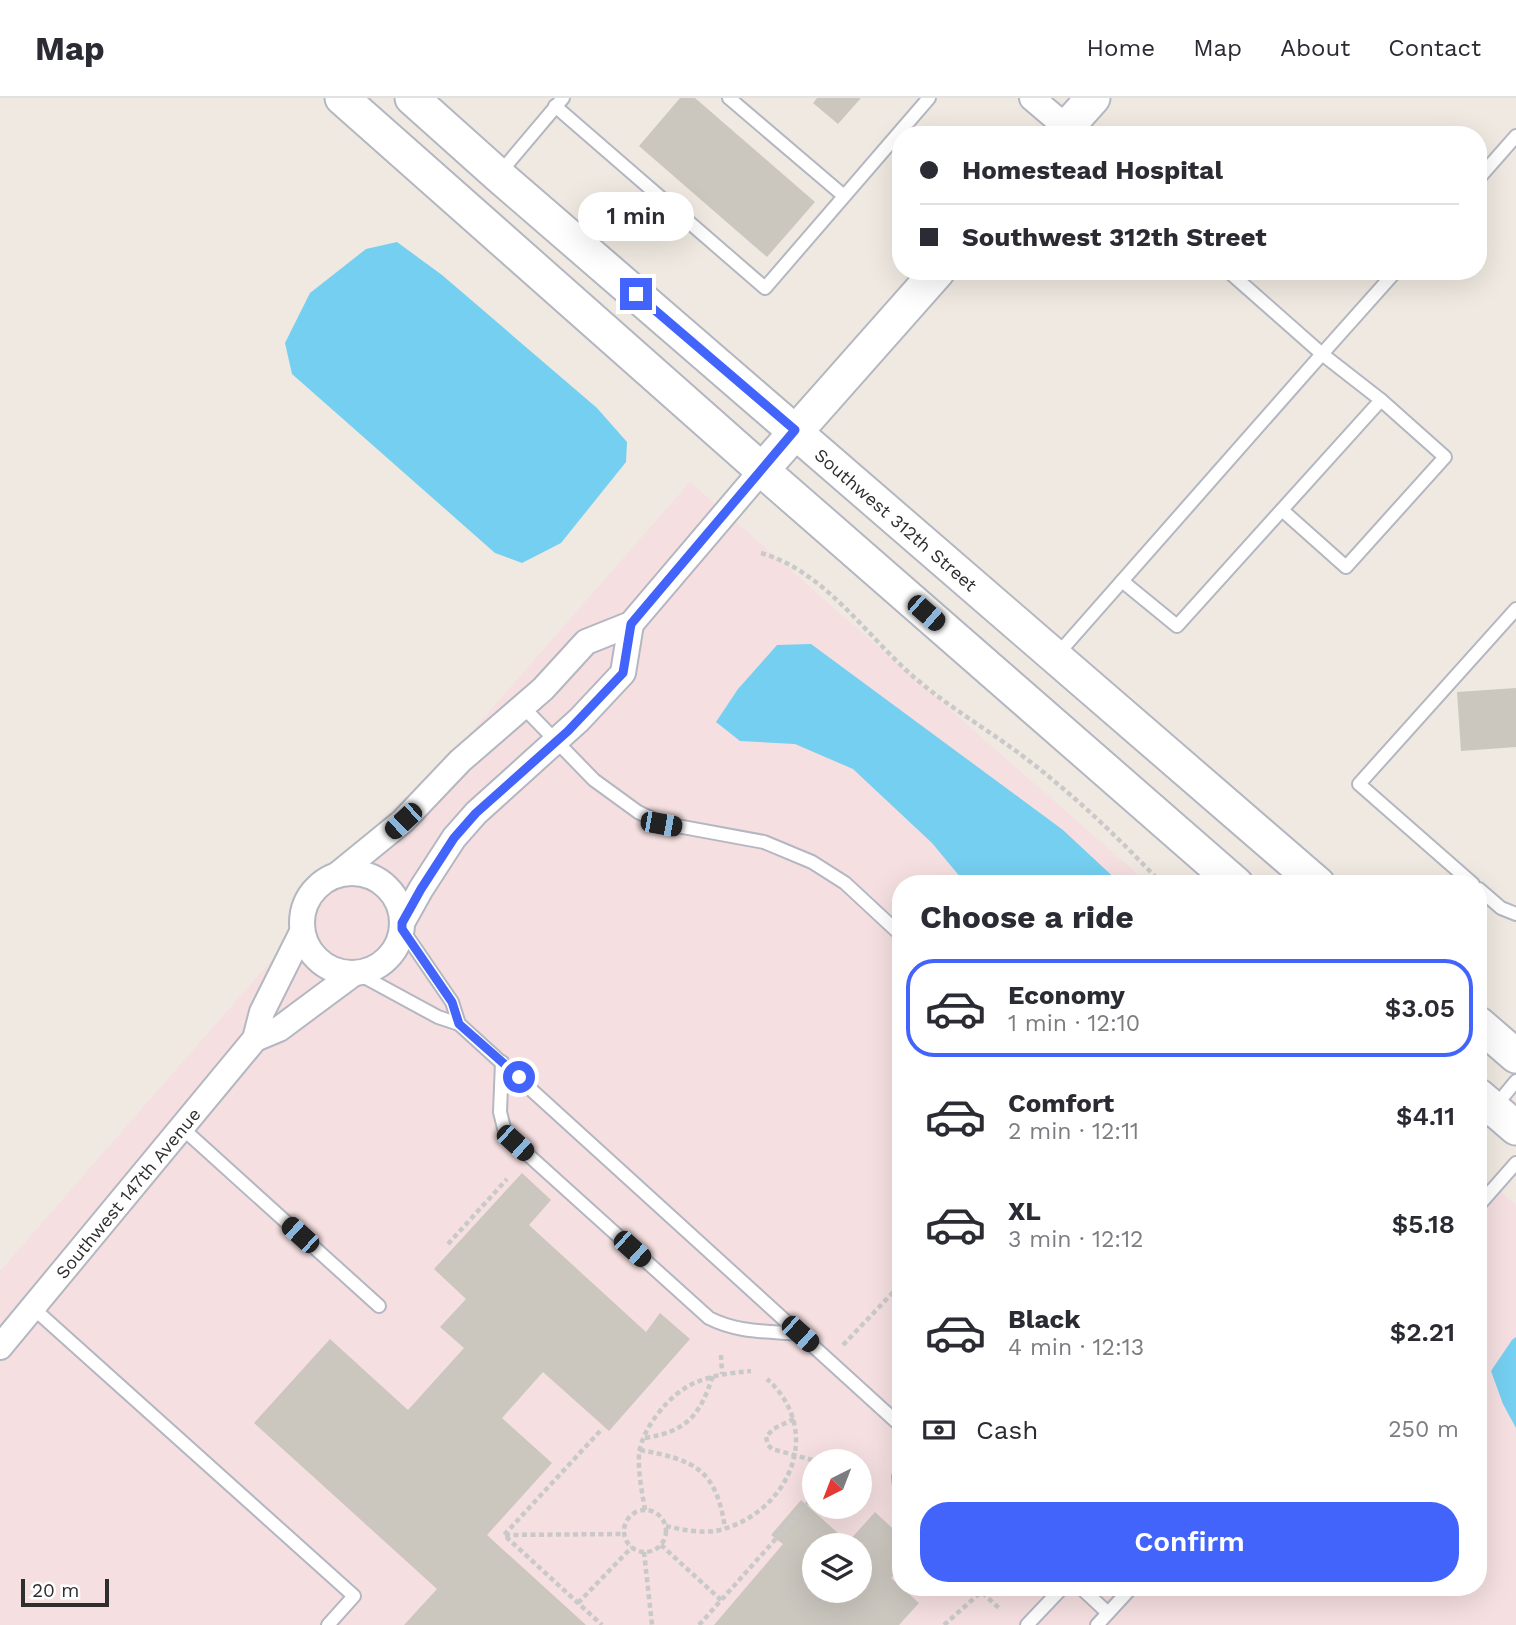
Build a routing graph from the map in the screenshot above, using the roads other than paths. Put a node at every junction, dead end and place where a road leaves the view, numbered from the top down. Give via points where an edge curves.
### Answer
1 (342, 98) edge
2 (412, 98) edge
3 (729, 98) edge
4 (929, 98) edge
5 (1032, 98) edge
6 (1093, 98) edge
7 (559, 102) edge
8 (905, 126) edge
9 (1061, 126) edge
10 (1072, 126) edge
11 (1516, 136) edge
12 (892, 141) edge
13 (1487, 169) edge
14 (498, 175) junction
15 (844, 196) junction
16 (930, 280) edge
17 (1238, 280) edge
18 (1388, 280) edge
19 (1322, 354) junction
20 (1381, 400) junction
21 (795, 430) junction
22 (762, 470) junction
23 (1282, 510) junction
24 (1122, 581) junction
25 (1516, 609) edge
26 (631, 624) junction
27 (1056, 656) junction
28 (523, 707) junction
29 (556, 742) junction
30 (338, 874) junction
31 (1226, 875) edge
32 (1308, 875) edge
33 (1463, 875) edge
34 (1487, 896) edge
35 (1516, 914) edge
36 (402, 926) junction
37 (892, 927) edge
38 (302, 934) junction
39 (355, 973) junction
40 (459, 1024) junction
41 (1487, 1031) edge
42 (255, 1039) junction
43 (1516, 1056) edge
44 (502, 1062) junction
45 (1516, 1082) edge
46 (1492, 1115) edge
47 (181, 1127) junction
48 (1516, 1163) edge
49 (1487, 1196) edge
50 (380, 1306) dead end
51 (32, 1307) junction
52 (800, 1334) junction
53 (0, 1347) edge
54 (892, 1418) edge
55 (1054, 1596) edge
56 (1090, 1596) edge
57 (1124, 1596) edge
58 (1108, 1613) junction
59 (328, 1625) edge
60 (1027, 1625) edge
61 (1097, 1625) edge

1 - 22 main road
2 - 14 main road, Southwest 312th Street
3 - 15 lane
4 - 8 lane
5 - 9 street
6 - 10 main road
7 - 14 lane
7 - 15 lane via 765,288
11 - 13 lane
12 - 15 lane
14 - 21 main road, Southwest 312th Street
16 - 21 main road
17 - 19 lane
18 - 19 lane
19 - 20 lane
19 - 24 lane
20 - 23 lane
20 - 23 lane via 1445,457 1346,567
21 - 22 main road
21 - 27 main road, Southwest 312th Street
22 - 26 street
22 - 31 main road
23 - 24 lane via 1178,626
24 - 27 lane
25 - 33 lane via 1359,783
26 - 28 street via 586,642
26 - 29 street via 623,673
27 - 32 main road, Southwest 312th Street
28 - 29 lane
28 - 30 street via 460,761 381,840
29 - 36 street via 454,838
29 - 37 lane via 593,780 638,812 661,824 764,842 812,862 845,883
30 - 36 street via 364,874 387,887 401,910
30 - 38 street via 315,888 307,899
34 - 35 lane
36 - 39 street via 399,943 382,964
36 - 40 lane via 452,1002
38 - 39 street via 317,960
38 - 42 street, Southwest 147th Avenue via 262,1012
39 - 40 lane
39 - 42 street, Southwest 147th Avenue via 279,1029
40 - 44 lane
41 - 43 main road
42 - 47 street, Southwest 147th Avenue
44 - 52 lane
44 - 52 lane via 500,1112 504,1128 556,1181 709,1318 741,1330
45 - 46 lane
47 - 50 lane
47 - 51 street, Southwest 147th Avenue
48 - 49 lane
51 - 53 street, Southwest 147th Avenue
51 - 59 lane via 355,1595
52 - 54 lane
55 - 60 lane
56 - 58 lane
57 - 58 lane
58 - 61 lane

